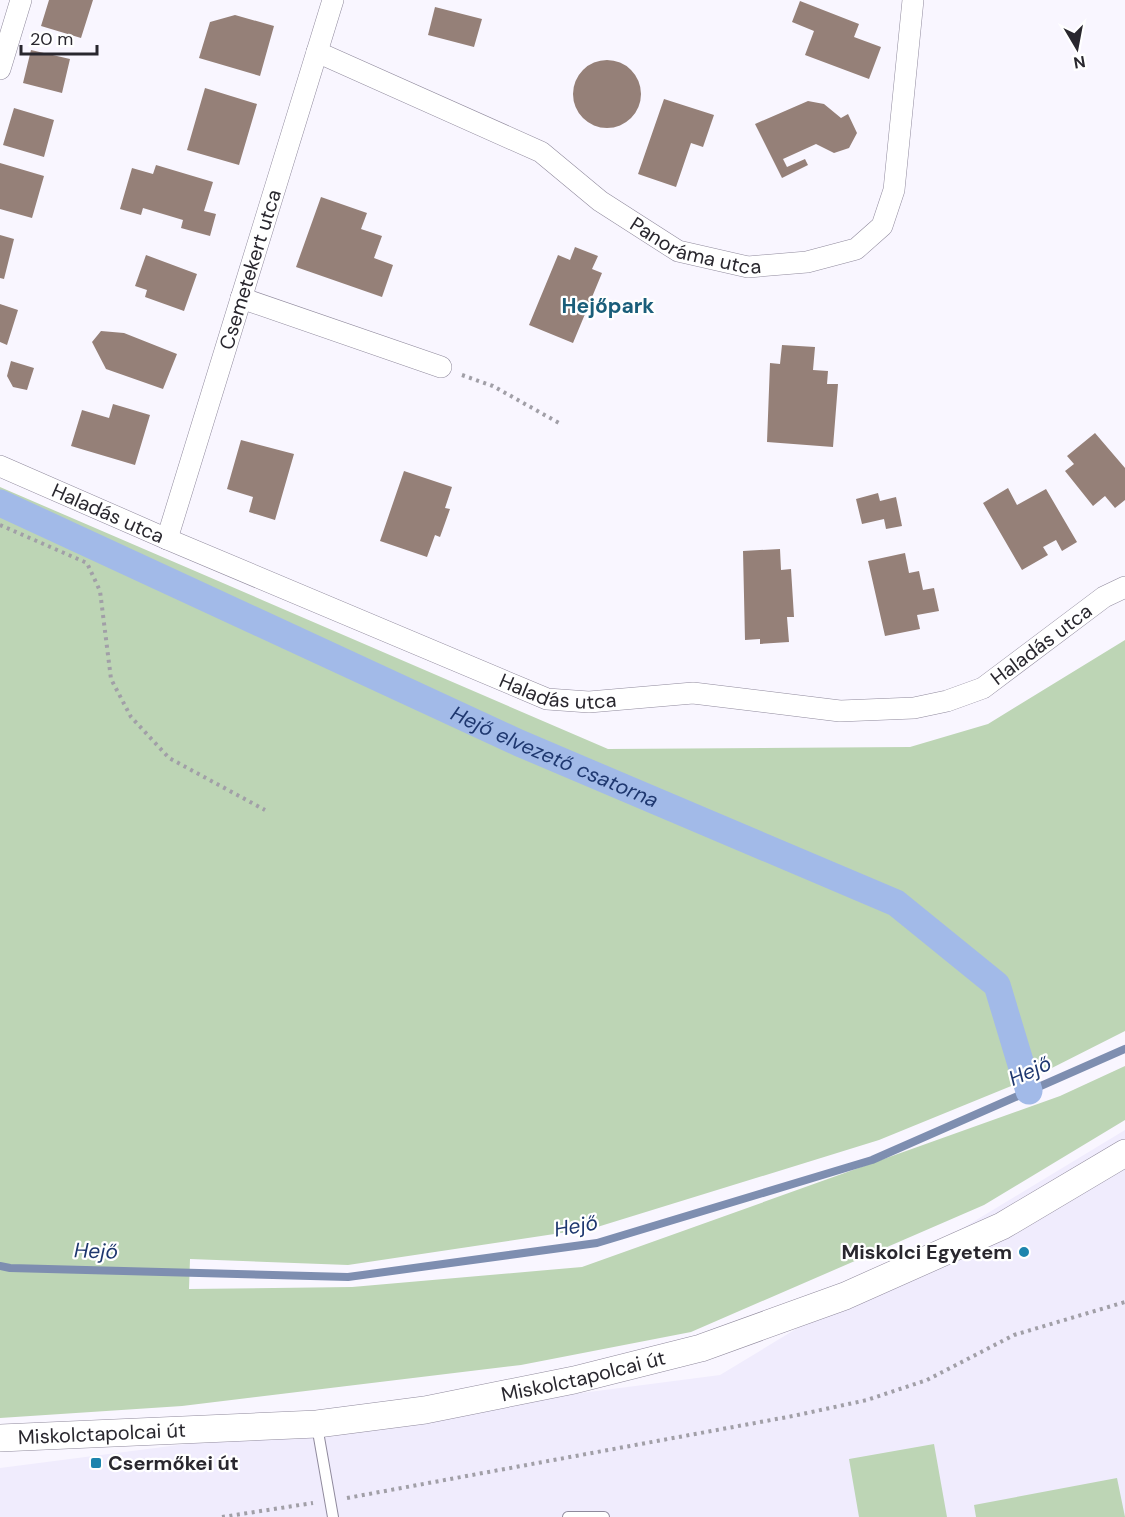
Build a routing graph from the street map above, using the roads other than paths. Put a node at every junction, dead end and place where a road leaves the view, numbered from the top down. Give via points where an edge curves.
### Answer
1 (21, 0) edge
2 (333, 0) edge
3 (913, 0) edge
4 (317, 52) junction
5 (0, 69) edge
6 (241, 298) junction
7 (441, 367) road end
8 (0, 466) edge
9 (167, 539) junction
10 (1125, 587) edge
11 (1125, 1153) edge
12 (317, 1424) junction
13 (0, 1438) edge
14 (333, 1517) edge
15 (568, 1517) edge
16 (604, 1517) edge

1 - 5 street
2 - 4 street, Csemetekert utca
3 - 4 street, Panoráma utca via 894,190 882,226 856,249 807,262 748,267 678,251 600,201 541,152
4 - 6 street, Csemetekert utca
6 - 7 street
6 - 9 street, Csemetekert utca
8 - 9 street, Haladás utca
9 - 10 street, Haladás utca via 547,699 589,702 693,693 840,711 914,708 947,701 983,688 1104,597
11 - 12 street, Miskolctapolcai út via 1002,1226 845,1296 701,1348 574,1380 425,1410
12 - 13 street, Miskolctapolcai út
12 - 14 lane
15 - 16 lane

